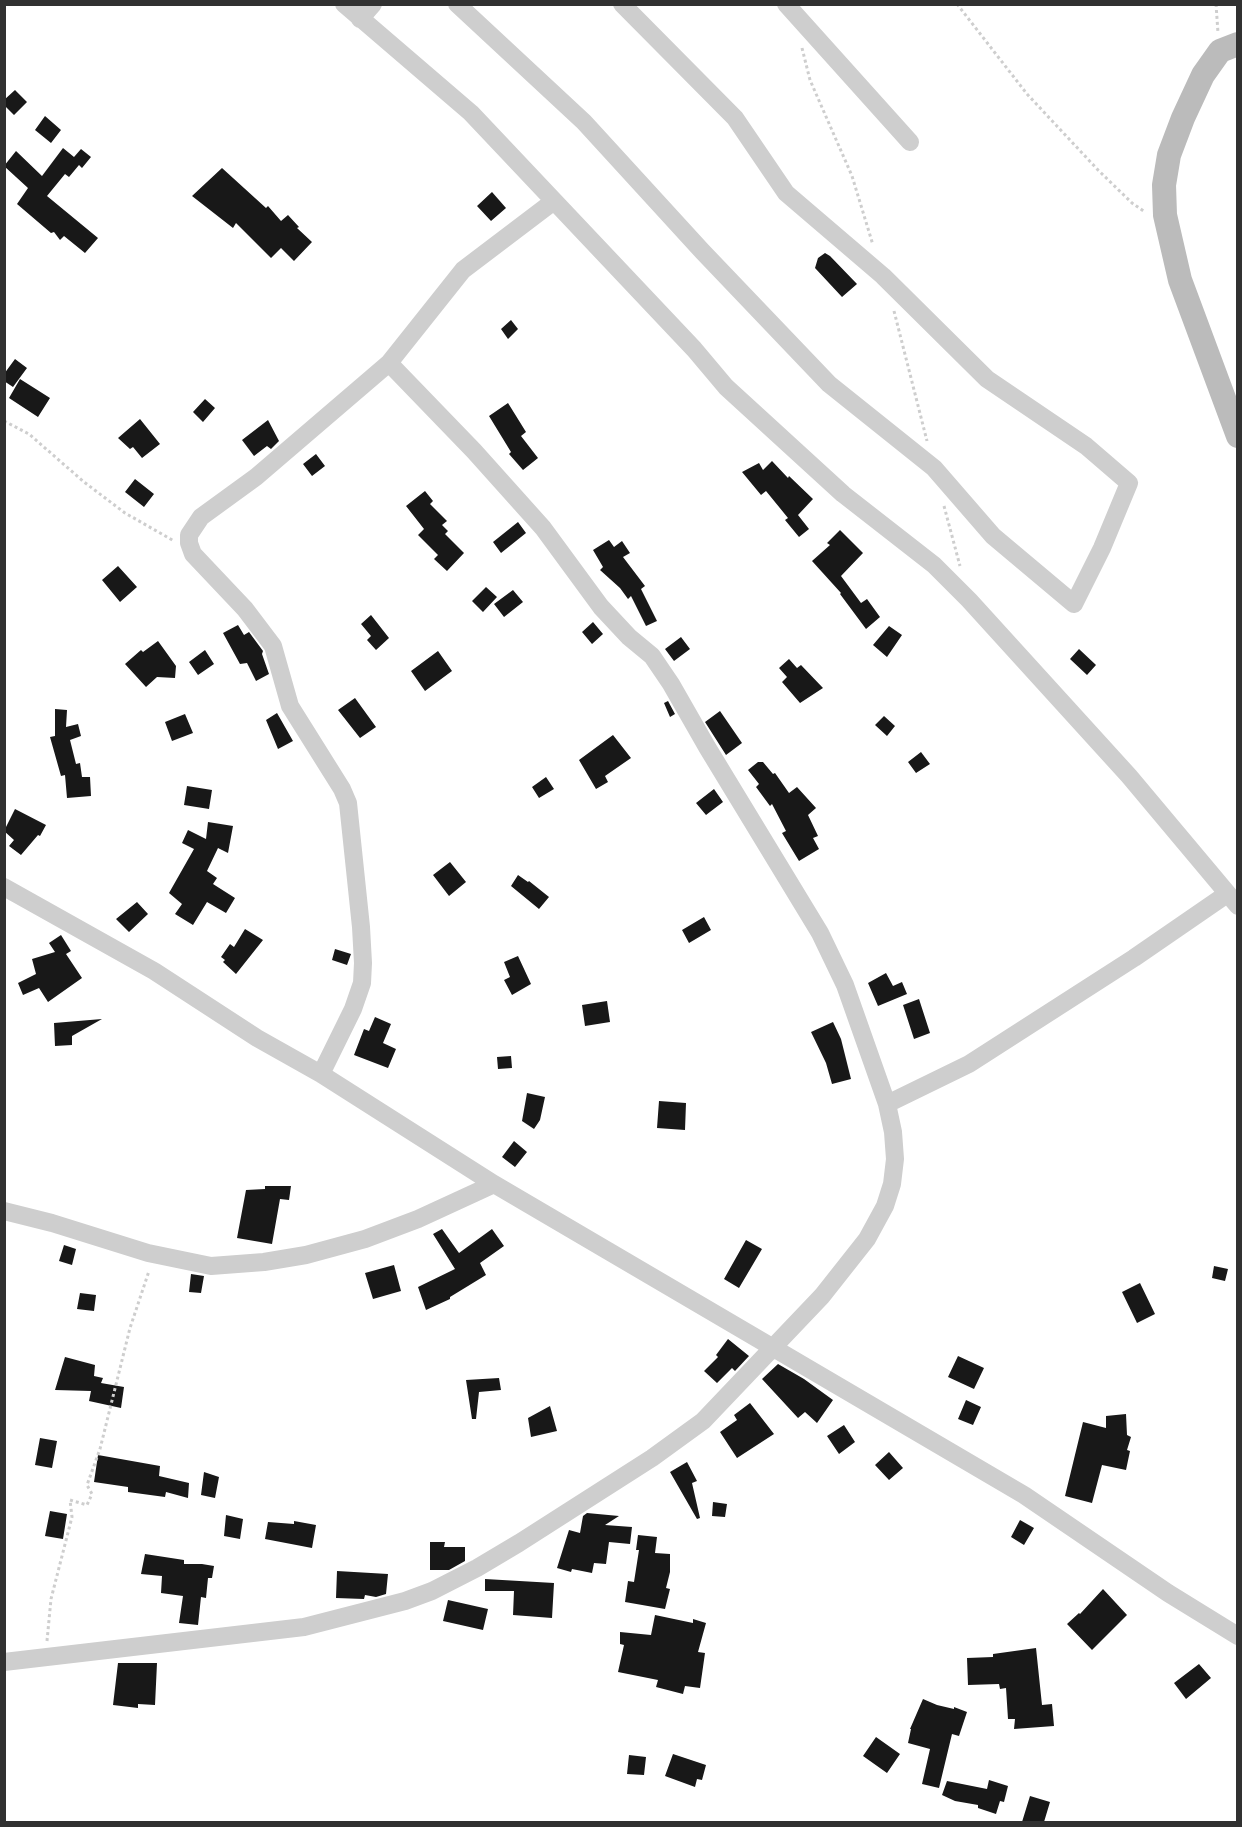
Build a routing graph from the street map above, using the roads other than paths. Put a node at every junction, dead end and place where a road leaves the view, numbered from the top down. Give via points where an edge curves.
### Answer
1 (344, 4) edge
2 (373, 4) edge
3 (457, 4) edge
4 (622, 4) edge
5 (786, 4) edge
6 (360, 19) junction
7 (1229, 48) edge
8 (910, 142) dead end
9 (554, 201) junction
10 (389, 363) junction
11 (1238, 436) edge
12 (4, 887) edge
13 (1232, 900) edge
14 (321, 1074) junction
15 (887, 1104) junction
16 (494, 1184) junction
17 (4, 1211) edge
18 (772, 1348) junction
19 (1238, 1636) edge
20 (4, 1662) edge

1 - 6 street
2 - 6 street
3 - 4 street via 584,122 829,384 934,468 993,536 1074,604 1129,483 1086,446 987,379 883,276 786,193 735,118
5 - 8 street
6 - 9 street via 471,113
7 - 11 main road via 1203,75 1169,155 1164,185 1165,215 1180,280
9 - 10 street via 463,270
9 - 13 street via 726,387 843,494 934,564 969,600 1129,776
10 - 14 street via 256,477 201,517 189,534 193,554 245,609 273,646 290,706 348,803 361,927 362,983
10 - 15 street via 543,528 601,608 652,657 671,684 820,933 845,985
12 - 14 street via 154,971
13 - 15 street via 969,1064
14 - 16 street
15 - 18 street via 895,1159 885,1206 867,1239 822,1296
16 - 17 street via 365,1239 306,1255 211,1266
16 - 18 street
18 - 19 street via 1024,1495
18 - 20 street via 703,1421 652,1458 519,1543 432,1591 304,1627

